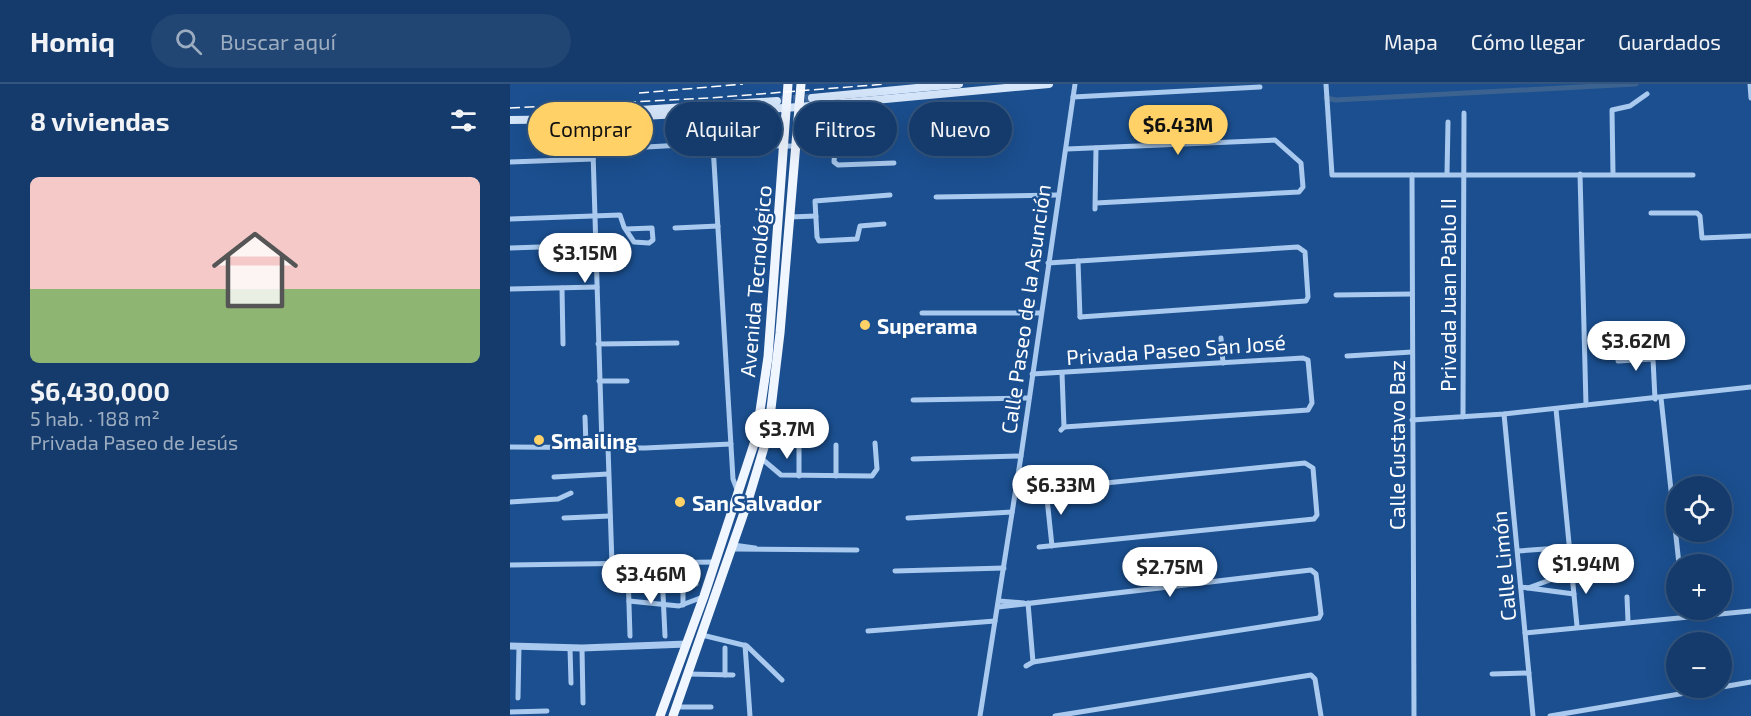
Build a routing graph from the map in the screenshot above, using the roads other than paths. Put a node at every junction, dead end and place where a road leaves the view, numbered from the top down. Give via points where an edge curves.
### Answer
1 (788, 84) edge
2 (801, 84) edge
3 (959, 84) edge
4 (1026, 84) edge
5 (1049, 84) edge
6 (1075, 84) edge
7 (1326, 84) edge
8 (1750, 84) edge
9 (1260, 87) dead end
10 (1647, 94) dead end
11 (1073, 97) junction
12 (812, 98) tunnel mouth
13 (1751, 98) edge
14 (777, 101) tunnel mouth
15 (799, 102) edge
16 (848, 102) edge
17 (794, 107) edge
18 (653, 108) edge
19 (782, 108) edge
20 (788, 108) junction
21 (1464, 112) dead end
22 (528, 119) edge
23 (510, 120) edge
24 (1448, 122) dead end
25 (784, 146) junction
26 (794, 147) edge
27 (1096, 148) junction
28 (1067, 149) junction
29 (713, 156) edge
30 (794, 156) edge
31 (834, 156) edge
32 (593, 159) joint
33 (510, 162) edge
34 (894, 163) dead end
35 (1447, 174) junction
36 (1464, 174) junction
37 (1581, 174) junction
38 (1612, 174) junction
39 (1412, 175) junction
40 (1693, 175) dead end
41 (890, 195) dead end
42 (1058, 195) junction
43 (936, 197) dead end
44 (1651, 213) dead end
45 (595, 215) junction
46 (816, 216) junction
47 (790, 217) junction
48 (510, 219) edge
49 (884, 224) dead end
50 (718, 226) junction
51 (675, 228) dead end
52 (626, 229) junction
53 (1751, 236) edge
54 (570, 246) dead end
55 (510, 248) edge
56 (1078, 261) junction
57 (1048, 263) junction
58 (597, 287) junction
59 (562, 288) junction
60 (510, 289) edge
61 (1412, 294) junction
62 (1336, 295) dead end
63 (922, 313) dead end
64 (1041, 313) junction
65 (1221, 338) dead end
66 (677, 343) dead end
67 (562, 344) dead end
68 (598, 344) junction
69 (1412, 352) junction
70 (1347, 356) dead end
71 (1618, 361) dead end
72 (1223, 363) junction
73 (1062, 373) junction
74 (1032, 374) junction
75 (599, 381) junction
76 (627, 381) dead end
77 (1751, 387) edge
78 (1028, 398) junction
79 (1658, 398) junction
80 (913, 400) dead end
81 (1586, 405) junction
82 (1556, 409) junction
83 (1504, 414) junction
84 (585, 417) dead end
85 (1463, 417) junction
86 (1413, 420) junction
87 (875, 443) dead end
88 (731, 444) junction
89 (799, 444) dead end
90 (836, 445) dead end
91 (586, 446) junction
92 (510, 447) edge
93 (605, 447) junction
94 (1021, 456) junction
95 (762, 459) junction
96 (913, 459) dead end
97 (608, 474) junction
98 (799, 476) junction
99 (836, 476) junction
100 (554, 477) dead end
101 (1046, 489) junction
102 (1016, 492) junction
103 (571, 493) dead end
104 (739, 494) junction
105 (510, 502) edge
106 (1012, 512) junction
107 (610, 516) junction
108 (564, 518) dead end
109 (908, 518) dead end
110 (1052, 546) junction
111 (732, 547) junction
112 (1039, 547) dead end
113 (1559, 548) dead end
114 (857, 550) dead end
115 (1518, 551) junction
116 (1678, 554) edge
117 (728, 561) junction
118 (716, 562) junction
119 (612, 564) junction
120 (510, 565) edge
121 (1004, 568) junction
122 (895, 571) dead end
123 (1572, 572) junction
124 (628, 573) dead end
125 (662, 573) dead end
126 (696, 584) dead end
127 (1524, 588) junction
128 (1574, 594) junction
129 (704, 596) junction
130 (1627, 597) dead end
131 (628, 601) junction
132 (1026, 603) junction
133 (663, 604) junction
134 (998, 604) junction
135 (683, 605) junction
136 (1751, 610) edge
137 (1732, 612) edge
138 (1666, 618) edge
139 (995, 621) junction
140 (1628, 621) junction
141 (1577, 626) junction
142 (868, 631) dead end
143 (1525, 633) junction
144 (702, 634) junction
145 (630, 636) dead end
146 (665, 636) dead end
147 (687, 644) junction
148 (745, 645) junction
149 (510, 646) edge
150 (519, 646) junction
151 (570, 648) junction
152 (582, 648) junction
153 (725, 648) dead end
154 (1033, 662) junction
155 (1026, 666) dead end
156 (1529, 673) junction
157 (688, 674) junction
158 (1492, 674) dead end
159 (725, 675) junction
160 (733, 675) dead end
161 (782, 680) dead end
162 (1751, 682) edge
163 (571, 683) dead end
164 (1732, 685) edge
165 (1666, 696) edge
166 (518, 698) dead end
167 (583, 703) dead end
168 (711, 707) dead end
169 (1595, 708) junction
170 (547, 711) dead end
171 (675, 711) edge
172 (510, 712) edge
173 (660, 716) edge
174 (750, 716) edge
175 (980, 716) edge
176 (1054, 716) edge
177 (1322, 716) edge
178 (1414, 716) edge
179 (1533, 716) edge
180 (1550, 716) edge
181 (1596, 716) edge

1 - 20 main road, Avenida Tecnológico
2 - 15 main road, Avenida Tecnológico
3 - 12 main road
4 - 5 main road
4 - 16 main road
6 - 11 street, Calle Paseo de la Asunción
7 - 39 street via 1331,175
8 - 13 street
9 - 11 street
10 - 38 street via 1630,106 1611,111
11 - 28 street, Calle Paseo de la Asunción
14 - 18 main road
17 - 20 main road
19 - 20 main road
20 - 25 main road, Avenida Tecnológico
21 - 36 street, Privada Juan Pablo II
22 - 23 main road
24 - 35 street
25 - 26 street
25 - 104 main road, Avenida Tecnológico via 765,384 756,438
27 - 27 street via 1096,206 1301,191 1300,160 1277,140
27 - 28 street
28 - 42 street, Calle Paseo de la Asunción
29 - 50 street
30 - 47 main road, Avenida Tecnológico
31 - 34 street via 838,165
32 - 33 street
32 - 45 street
35 - 36 street
35 - 39 street
36 - 37 street
36 - 85 street, Privada Juan Pablo II
37 - 38 street
37 - 81 street
38 - 40 street
39 - 61 street, Calle Gustavo Baz
41 - 46 street via 816,199
42 - 43 street
42 - 57 street, Calle Paseo de la Asunción
44 - 53 street via 1696,213 1700,216 1702,238
45 - 48 street
45 - 52 street via 621,215
45 - 58 street
46 - 47 street
46 - 49 street via 819,241 858,239 860,226
47 - 95 main road, Avenida Tecnológico via 771,418
50 - 51 street
50 - 88 street
52 - 52 street via 634,242 653,240 652,228
54 - 55 street
56 - 56 street via 1301,248 1305,252 1308,297 1304,302 1079,320
56 - 57 street
57 - 64 street, Calle Paseo de la Asunción
58 - 59 street
58 - 68 street
59 - 60 street
59 - 67 street
61 - 62 street
61 - 69 street, Calle Gustavo Baz
63 - 64 street
64 - 74 street, Calle Paseo de la Asunción
65 - 72 street
66 - 68 street
68 - 75 street
69 - 70 street
69 - 86 street, Calle Gustavo Baz
71 - 79 street via 1653,359
72 - 73 street, Privada Paseo San José
72 - 73 street, Privada Paseo San José via 1308,359 1310,409 1063,428
73 - 74 street, Privada Paseo San José
74 - 78 street, Calle Paseo de la Asunción
75 - 76 street
75 - 93 street
77 - 79 street
78 - 80 street
78 - 94 street, Calle Paseo de la Asunción
79 - 81 street
79 - 116 street
81 - 82 street
82 - 83 street
82 - 123 street
83 - 85 street
83 - 115 street, Calle Limón
84 - 91 street
85 - 86 street
86 - 178 street, Calle Gustavo Baz
87 - 99 street via 874,475
88 - 93 street
88 - 104 street via 734,483
89 - 98 street
90 - 99 street
91 - 92 street
91 - 93 street
93 - 97 street
94 - 96 street
94 - 102 street, Calle Paseo de la Asunción
95 - 98 street via 778,475
95 - 111 main road, Avenida Tecnológico
97 - 100 street
97 - 107 street
98 - 99 street
101 - 102 street
101 - 110 street
101 - 110 street via 1310,464 1317,515 1314,519
102 - 106 street, Calle Paseo de la Asunción
103 - 105 street via 558,499
104 - 118 main road, Avenida Tecnológico
106 - 109 street
106 - 121 street, Calle Paseo de la Asunción
107 - 108 street
107 - 119 street
110 - 112 street
111 - 114 street
111 - 117 main road, Avenida Tecnológico
113 - 115 street
115 - 127 street, Calle Limón
117 - 118 street
117 - 144 main road, Avenida Tecnológico
118 - 119 street
118 - 129 main road, Avenida Tecnológico
119 - 120 street
121 - 122 street
121 - 134 street, Calle Paseo de la Asunción
123 - 127 street
123 - 128 street
124 - 131 street
125 - 133 street
126 - 135 street via 683,586
127 - 128 street
127 - 143 street, Calle Limón
128 - 141 street
129 - 135 street
129 - 147 main road, Avenida Tecnológico
130 - 140 street
131 - 133 street
131 - 145 street
132 - 134 street
132 - 154 street
132 - 154 street via 1314,571 1320,617
133 - 135 street
133 - 146 street
134 - 139 street, Calle Paseo de la Asunción
136 - 137 street
138 - 140 street
139 - 142 street
139 - 175 street, Calle Paseo de la Asunción
140 - 141 street
141 - 143 street
143 - 156 street, Calle Limón
144 - 148 street
144 - 157 main road, Avenida Tecnológico
147 - 152 street
147 - 173 main road, Avenida Tecnológico
148 - 161 street
148 - 174 street
149 - 150 street
150 - 151 street
150 - 166 street
151 - 152 street
151 - 163 street
152 - 167 street
153 - 159 street
154 - 155 street
156 - 158 street
156 - 179 street, Calle Limón
157 - 159 street
157 - 171 main road, Avenida Tecnológico
159 - 160 street
162 - 164 street
165 - 169 street
168 - 171 street
169 - 180 street
169 - 181 street
170 - 172 street
176 - 177 street via 1314,676

